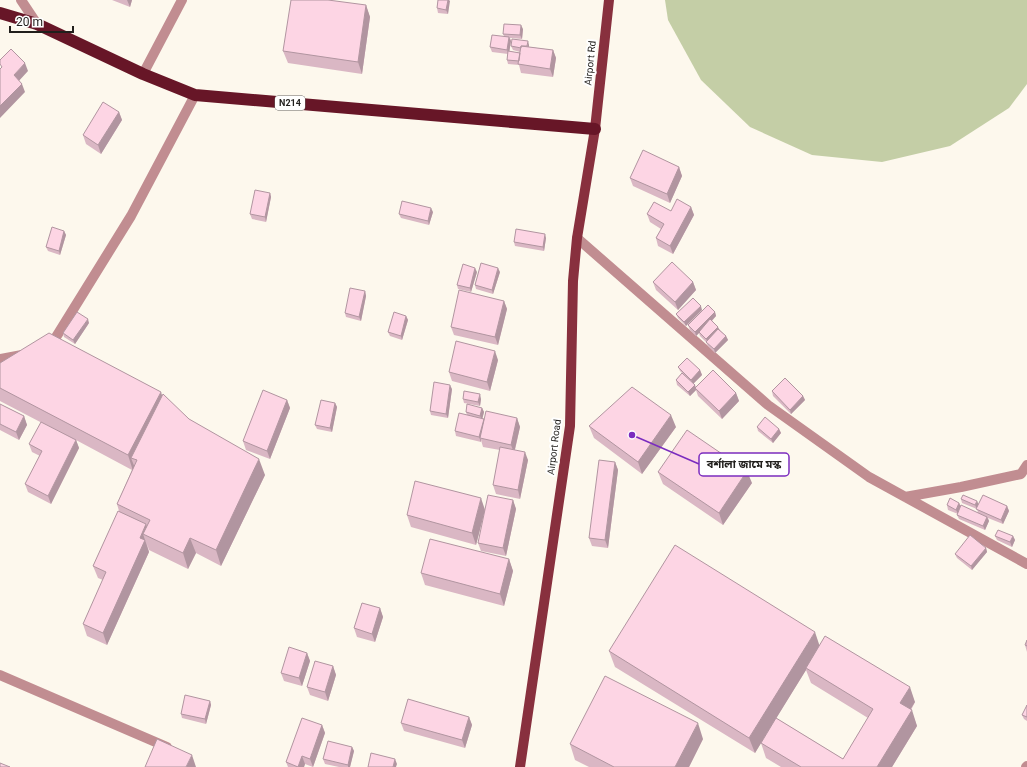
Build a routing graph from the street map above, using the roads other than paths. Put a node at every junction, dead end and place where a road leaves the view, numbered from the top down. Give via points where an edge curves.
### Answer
1 (21, 0) edge
2 (182, 0) edge
3 (609, 0) edge
4 (0, 13) edge
5 (37, 24) junction
6 (143, 74) junction
7 (195, 95) junction
8 (595, 129) junction
9 (577, 238) junction
10 (0, 359) edge
11 (1027, 465) edge
12 (905, 497) junction
13 (1027, 564) edge
14 (0, 675) edge
15 (177, 751) edge
16 (520, 767) edge

1 - 5 street
2 - 6 street
3 - 8 main road, Airport Rd
4 - 5 highway, N214
5 - 6 highway, N214
6 - 7 highway, N214
7 - 8 highway, N214
7 - 10 street via 131,216 53,342 32,354
8 - 9 main road, Airport Road
9 - 12 street via 768,405 869,477
9 - 16 main road, Airport Road via 573,281 570,426
11 - 12 street via 1021,474
12 - 13 street
14 - 15 street

